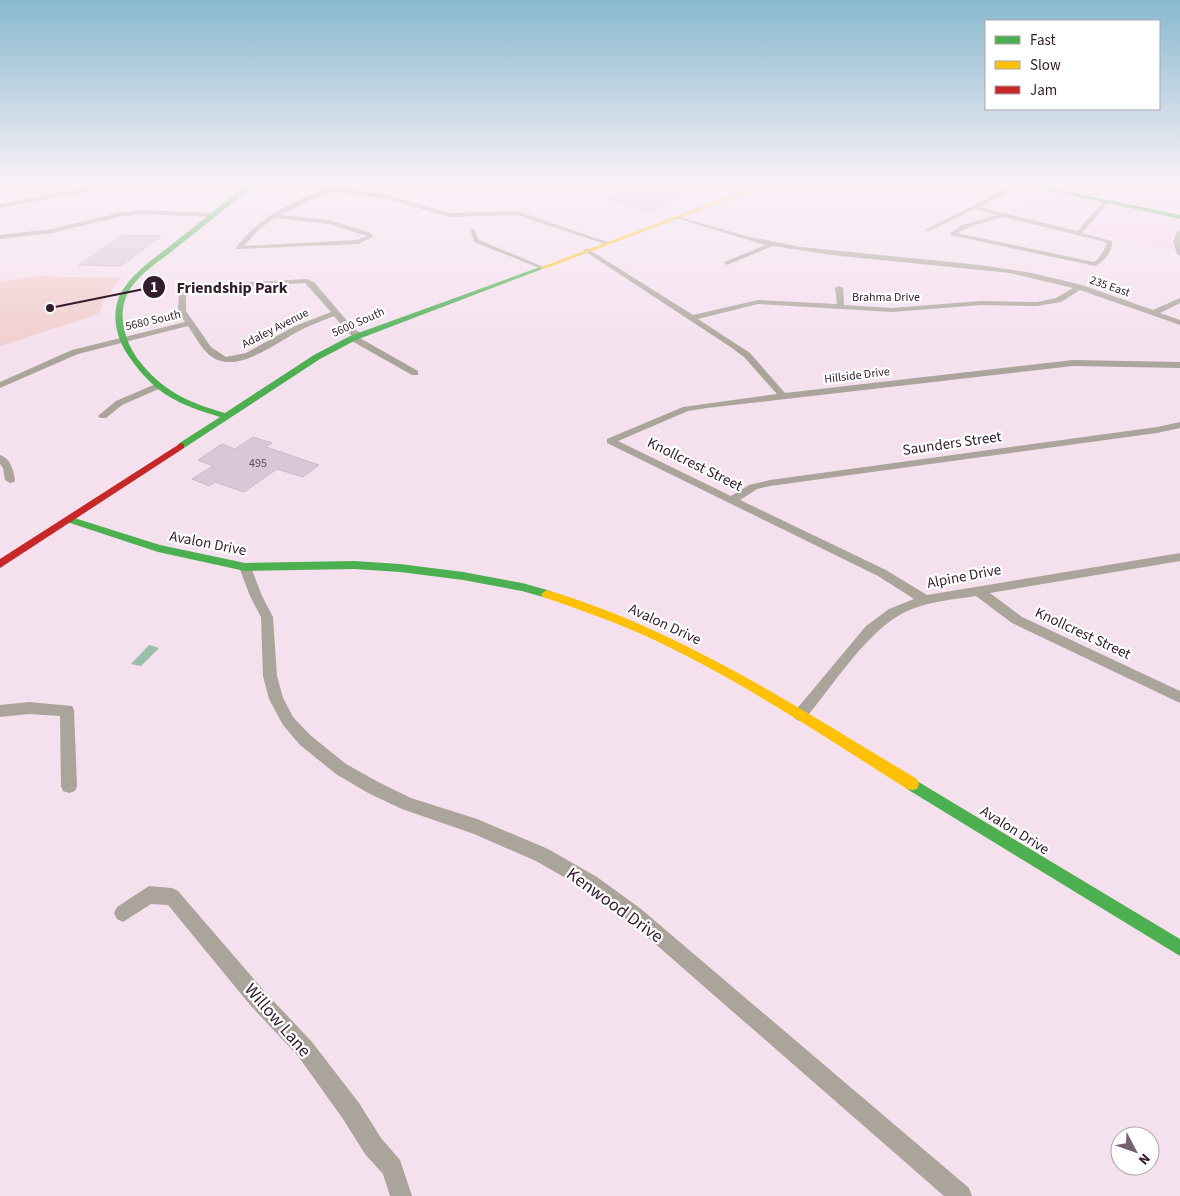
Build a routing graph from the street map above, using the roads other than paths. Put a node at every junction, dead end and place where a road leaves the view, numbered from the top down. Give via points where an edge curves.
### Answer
1 (183, 240) edge
2 (245, 240) edge
3 (363, 240) edge
4 (476, 240) edge
5 (600, 240) edge
6 (613, 240) edge
7 (757, 240) edge
8 (980, 240) edge
9 (1101, 240) edge
10 (1177, 240) edge
11 (607, 242) junction
12 (772, 244) junction
13 (586, 250) junction
14 (1180, 254) edge
15 (727, 263) dead end
16 (541, 267) junction
17 (1079, 287) junction
18 (839, 288) dead end
19 (1180, 300) edge
20 (841, 308) junction
21 (1154, 313) junction
22 (335, 314) junction
23 (692, 318) junction
24 (190, 323) junction
25 (1180, 323) edge
26 (355, 336) junction
27 (122, 339) junction
28 (1180, 365) edge
29 (416, 373) dead end
30 (0, 385) edge
31 (158, 386) junction
32 (783, 396) junction
33 (103, 416) dead end
34 (225, 416) junction
35 (1180, 425) edge
36 (0, 458) edge
37 (10, 480) dead end
38 (732, 500) junction
39 (68, 520) junction
40 (1180, 556) edge
41 (0, 564) edge
42 (245, 567) junction
43 (977, 590) junction
44 (925, 600) junction
45 (1180, 697) edge
46 (0, 711) edge
47 (800, 715) junction
48 (69, 786) dead end
49 (123, 913) dead end
50 (1180, 948) edge
51 (401, 1196) edge
52 (961, 1196) edge

1 - 27 street via 132,282 123,295 118,309
2 - 3 street via 239,248
4 - 16 street
5 - 11 street
6 - 11 street, 5600 South
7 - 12 street, 235 East
8 - 9 street via 1095,264 1110,245 1110,242
10 - 14 street
11 - 13 street, 5600 South
12 - 15 street
12 - 17 street, 235 East via 1010,271
13 - 16 street, 5600 South
13 - 23 street
16 - 26 street, 5600 South
17 - 20 street, Brahma Drive via 1058,300 1038,304 981,303 892,310
17 - 21 street, 235 East
18 - 20 street
19 - 21 street
20 - 23 street, Brahma Drive via 758,302
21 - 25 street, 235 East
22 - 24 street, Adaley Avenue via 298,328 248,355 226,360 214,355
22 - 24 street, Adaley Avenue via 306,281 204,286 182,293 181,303
22 - 26 street
23 - 32 street via 747,355
24 - 27 street, 5680 South
26 - 29 street
26 - 34 street, 5600 South via 316,356
27 - 30 street, 5680 South via 60,358
27 - 31 street via 140,369
28 - 32 street, Hillside Drive via 1073,363
31 - 33 street via 119,403
31 - 34 street via 187,404
32 - 38 street, Knollcrest Street via 686,409 610,441
34 - 39 street, 5600 South
35 - 38 street, Saunders Street via 770,482 753,487
36 - 37 street via 8,467
38 - 44 street, Knollcrest Street via 882,573
39 - 41 street, 5600 South
39 - 42 street, Avalon Drive via 158,548
40 - 43 street, Alpine Drive
42 - 47 street, Avalon Drive via 354,565 400,568 522,588 574,602 663,638 708,660
42 - 52 street, Kenwood Drive via 267,617 270,676 276,699 288,721 305,740 341,769 374,788 542,855 591,883 634,915
43 - 44 street, Alpine Drive
43 - 45 street, Knollcrest Street via 1017,620
44 - 47 street, Alpine Drive via 894,612 871,628
46 - 48 street via 29,708 67,710
47 - 50 street, Avalon Drive
49 - 51 street, Willow Lane via 149,895 172,897 305,1049 392,1168

